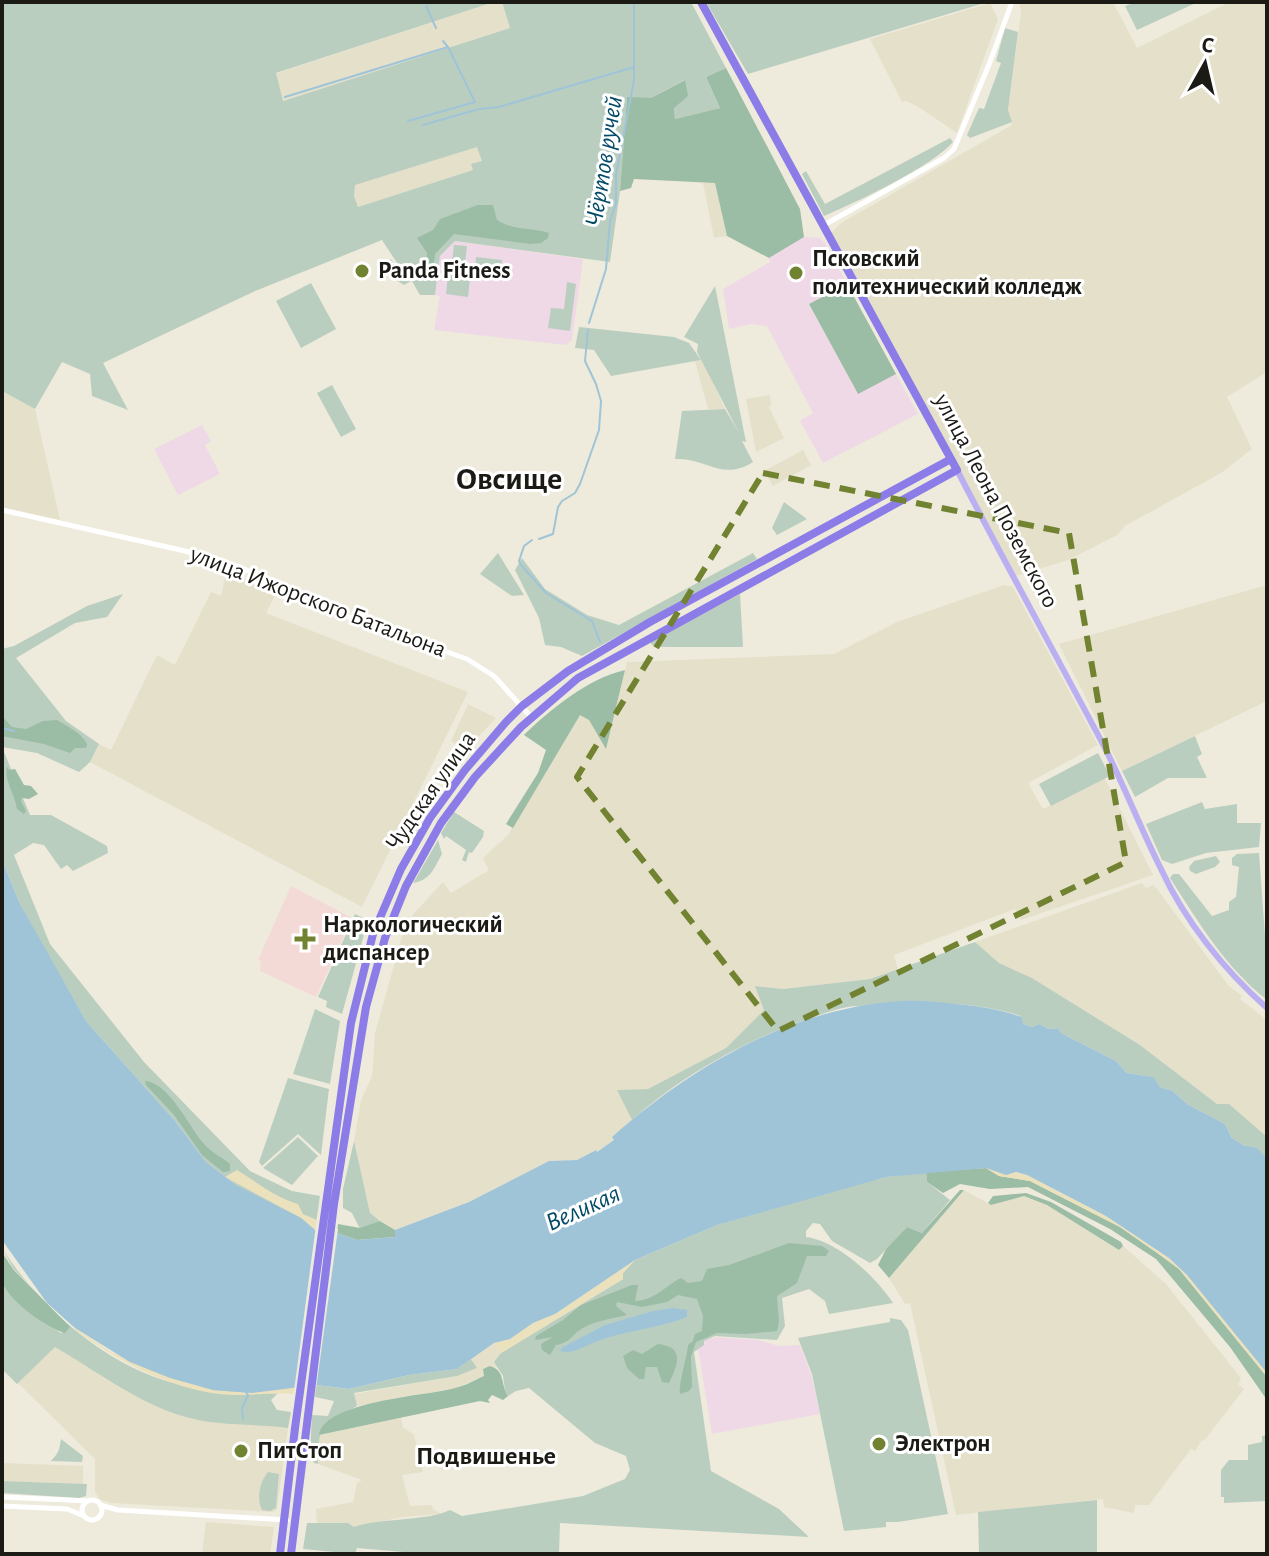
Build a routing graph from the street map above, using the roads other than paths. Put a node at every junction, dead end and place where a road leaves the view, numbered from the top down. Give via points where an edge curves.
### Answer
1 (701, 2) edge
2 (1012, 2) edge
3 (824, 225) junction
4 (951, 459) junction
5 (957, 470) junction
6 (2, 510) edge
7 (734, 576) junction
8 (718, 585) junction
9 (744, 588) junction
10 (724, 598) junction
11 (522, 706) junction
12 (531, 717) junction
13 (368, 953) junction
14 (380, 956) junction
15 (360, 980) junction
16 (372, 984) junction
17 (1267, 1008) edge
18 (330, 1203) junction
19 (2, 1497) edge
20 (89, 1501) junction
21 (100, 1505) junction
22 (2, 1506) edge
23 (118, 1510) junction
24 (100, 1515) junction
25 (84, 1516) junction
26 (285, 1520) junction
27 (296, 1521) junction
28 (280, 1554) edge
29 (291, 1554) edge

1 - 3 highway, улица Леона Поземского
2 - 3 street via 954,149
3 - 4 highway, улица Леона Поземского
4 - 5 highway, улица Леона Поземского
4 - 7 highway, Чудская улица
5 - 9 highway, Чудская улица
5 - 17 main road, улица Леона Поземского via 1105,748 1162,872 1214,953
6 - 11 street, улица Ижорского Батальона via 240,567 341,614 467,659 494,676
7 - 8 highway, Чудская улица
7 - 9 highway via 737,588
8 - 10 highway via 725,589
8 - 11 highway, Чудская улица via 577,665
9 - 10 highway, Чудская улица
10 - 12 highway, Чудская улица via 578,678
11 - 12 street, улица Ижорского Батальона
11 - 13 highway, Чудская улица via 430,818 401,869
12 - 14 highway, Чудская улица via 441,823 411,874
13 - 14 highway
13 - 15 highway, Чудская улица
14 - 16 highway, Чудская улица
15 - 16 highway
15 - 18 highway, Чудская улица
16 - 18 highway, Чудская улица
18 - 26 highway
18 - 27 highway
19 - 20 street
20 - 21 street
20 - 25 street
21 - 23 street
21 - 24 street
22 - 25 street via 59,1508
23 - 24 street
23 - 26 street
24 - 25 street via 92,1520
26 - 27 street
26 - 28 highway
27 - 29 highway

